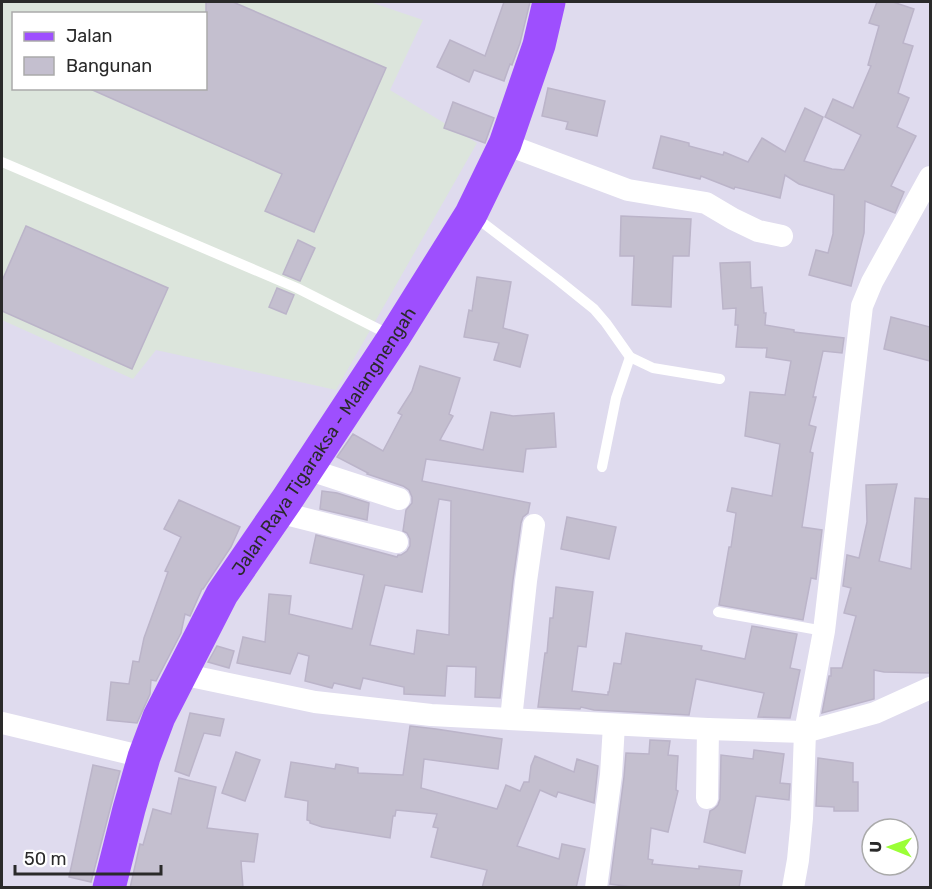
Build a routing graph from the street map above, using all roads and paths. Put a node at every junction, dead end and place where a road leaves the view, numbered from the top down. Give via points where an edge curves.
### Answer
1 (549, 2) edge
2 (505, 144) junction
3 (2, 162) edge
4 (930, 177) edge
5 (471, 214) junction
6 (782, 236) dead end
7 (394, 337) junction
8 (630, 357) junction
9 (720, 380) dead end
10 (602, 467) dead end
11 (307, 469) junction
12 (399, 499) dead end
13 (278, 512) junction
14 (534, 525) dead end
15 (397, 542) dead end
16 (718, 612) dead end
17 (824, 630) junction
18 (181, 674) junction
19 (930, 688) edge
20 (511, 719) junction
21 (2, 723) edge
22 (614, 725) junction
23 (708, 729) junction
24 (805, 732) junction
25 (144, 757) junction
26 (707, 798) dead end
27 (109, 888) edge
28 (596, 888) edge
29 (793, 888) edge

1 - 2 main road, Jalan Raya Tigaraksa - Malangnengah via 539,45
2 - 5 main road, Jalan Raya Tigaraksa - Malangnengah
2 - 6 street via 628,190 706,203 758,231
3 - 7 lane via 297,288
4 - 17 street via 862,306
5 - 7 main road, Jalan Raya Tigaraksa - Malangnengah
5 - 8 lane via 594,309
7 - 11 main road, Jalan Raya Tigaraksa - Malangnengah
8 - 9 lane via 653,368
8 - 10 lane via 616,398
11 - 12 street
11 - 13 main road, Jalan Raya Tigaraksa - Malangnengah
13 - 15 street
13 - 18 main road, Jalan Raya Tigaraksa - Malangnengah via 222,594
14 - 20 street
16 - 17 lane
17 - 24 street
18 - 20 street via 315,702
18 - 25 main road, Jalan Raya Tigaraksa - Malangnengah
19 - 24 street via 875,713
20 - 22 street
21 - 25 street
22 - 23 street
22 - 28 street
23 - 24 street
23 - 26 street
24 - 29 street via 802,818
25 - 27 main road, Jalan Raya Tigaraksa - Malangnengah

